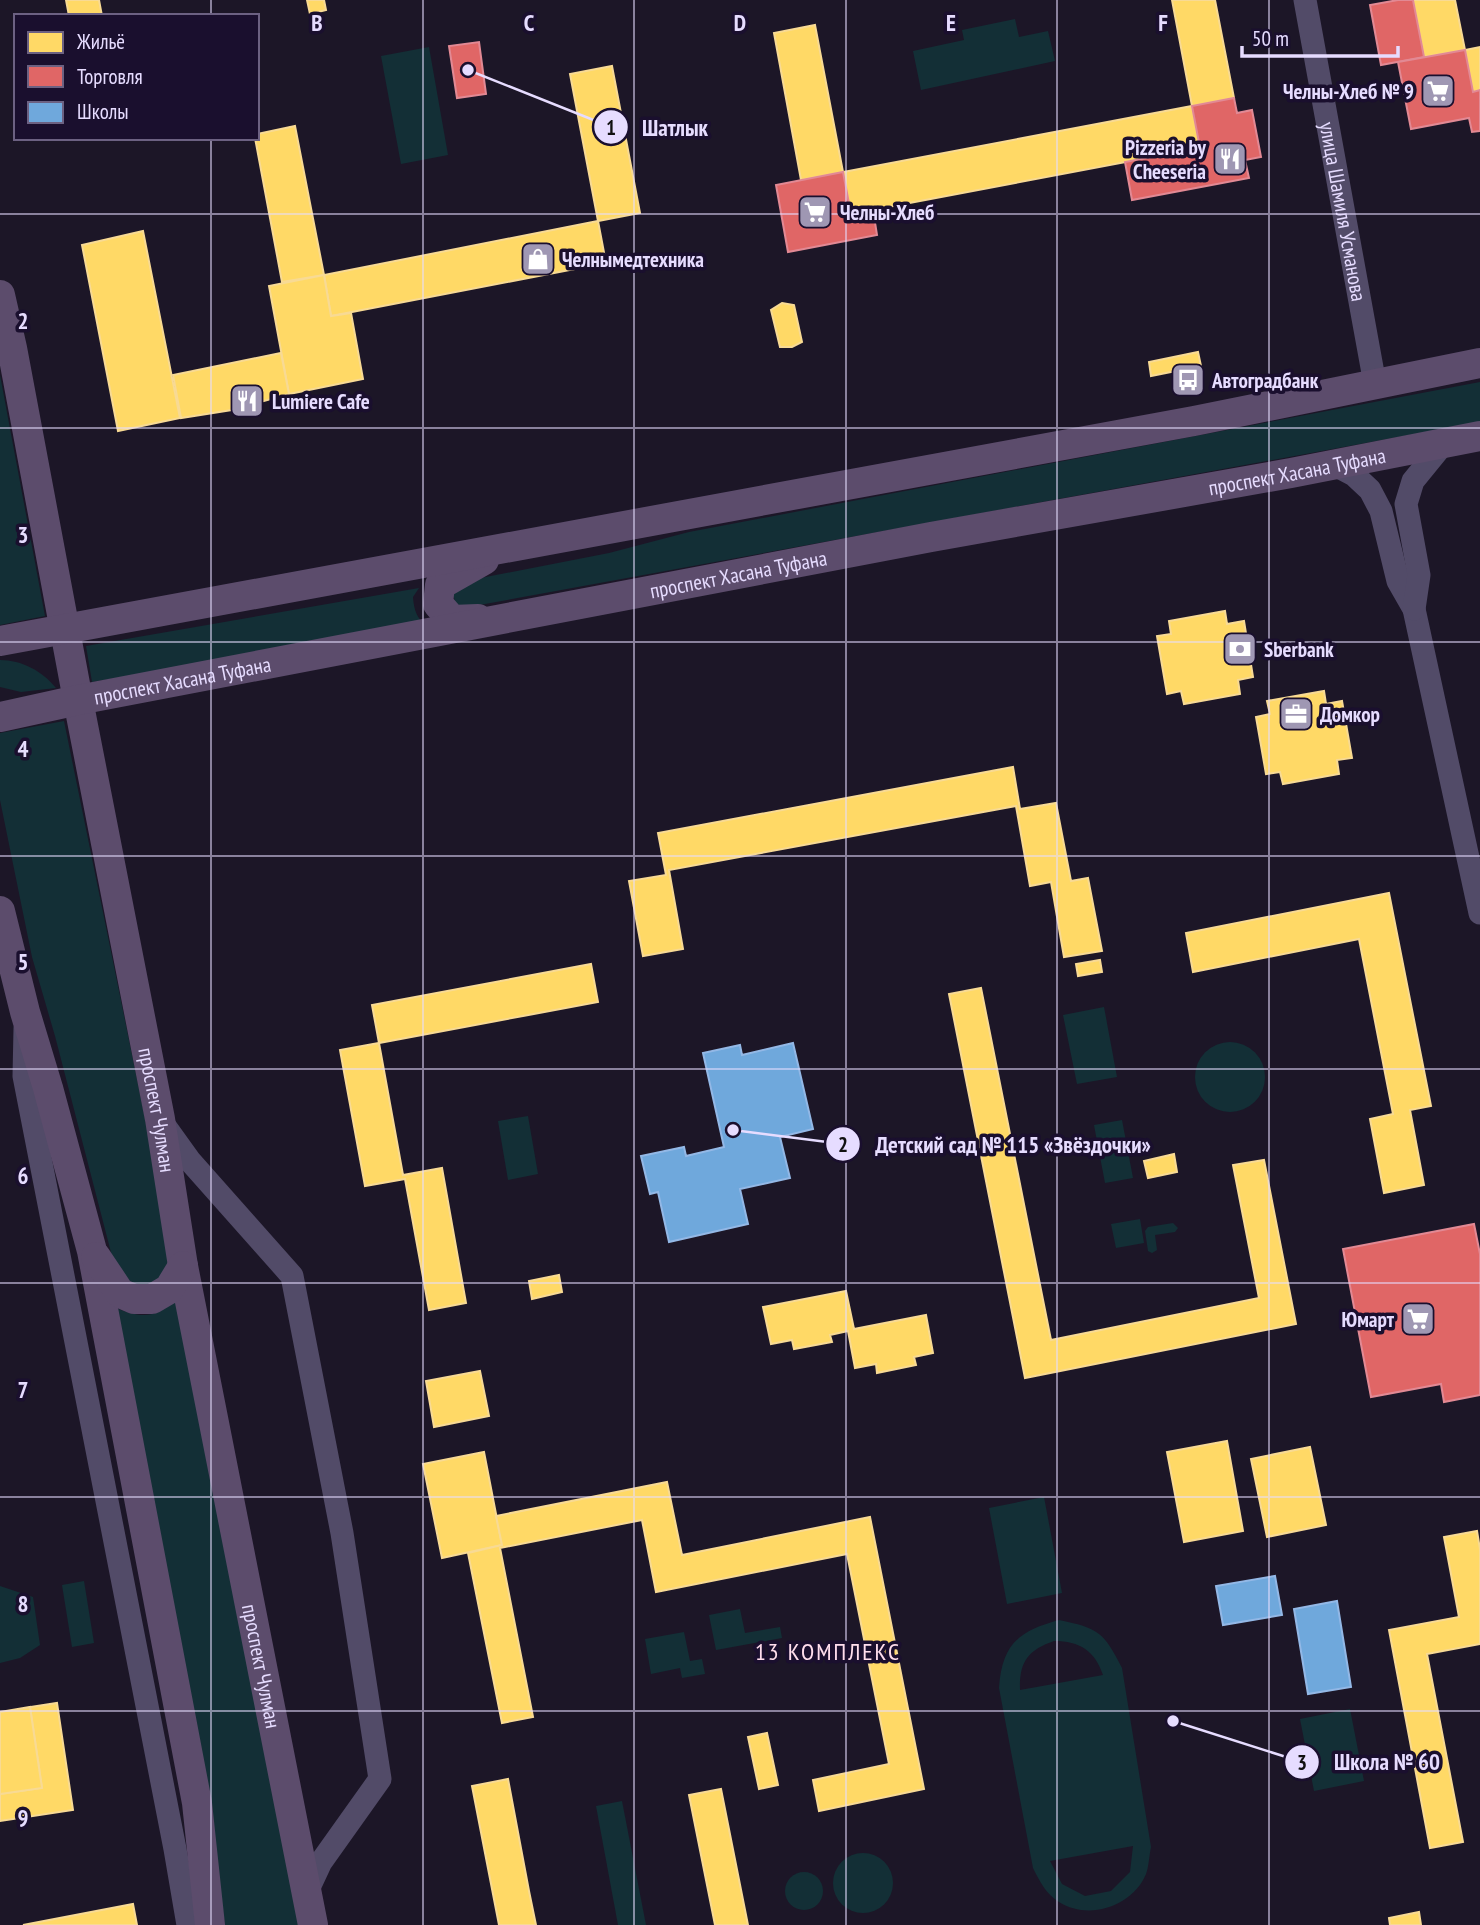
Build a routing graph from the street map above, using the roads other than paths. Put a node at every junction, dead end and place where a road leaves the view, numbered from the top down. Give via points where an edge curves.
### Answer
1 (1305, 0) edge
2 (0, 295) edge
3 (1480, 363) edge
4 (1375, 384) junction
5 (1480, 436) edge
6 (1444, 443) junction
7 (1335, 465) junction
8 (506, 547) junction
9 (1414, 609) junction
10 (517, 618) junction
11 (65, 628) junction
12 (0, 641) edge
13 (78, 700) junction
14 (0, 717) edge
15 (0, 911) edge
16 (1480, 913) edge
17 (26, 1012) junction
18 (160, 1119) junction
19 (92, 1251) junction
20 (183, 1266) junction
21 (307, 1892) junction
22 (188, 1925) edge
23 (210, 1925) edge
24 (313, 1925) edge

1 - 4 street, улица Шамиля Усманова
2 - 11 main road, проспект Чулман
3 - 4 main road
4 - 8 main road
5 - 6 main road, проспект Хасана Туфана
6 - 7 main road, проспект Хасана Туфана
6 - 9 street via 1413,481 1406,503 1419,575
7 - 9 street via 1370,490 1384,520 1398,581
7 - 10 main road, проспект Хасана Туфана
8 - 10 main road via 440,585 438,604 452,620
8 - 11 main road
9 - 16 street
10 - 13 main road, проспект Хасана Туфана
11 - 12 main road
11 - 13 main road, проспект Чулман
13 - 14 main road, проспект Хасана Туфана
13 - 18 main road, проспект Чулман
15 - 17 main road
17 - 19 main road
17 - 22 street via 24,1076
18 - 20 main road, проспект Чулман
18 - 21 street via 190,1161 292,1276 332,1480 380,1779 321,1861
19 - 20 main road via 120,1293 134,1300 152,1299 169,1289
19 - 23 main road via 197,1803
20 - 21 main road, проспект Чулман
21 - 24 main road, проспект Чулман

